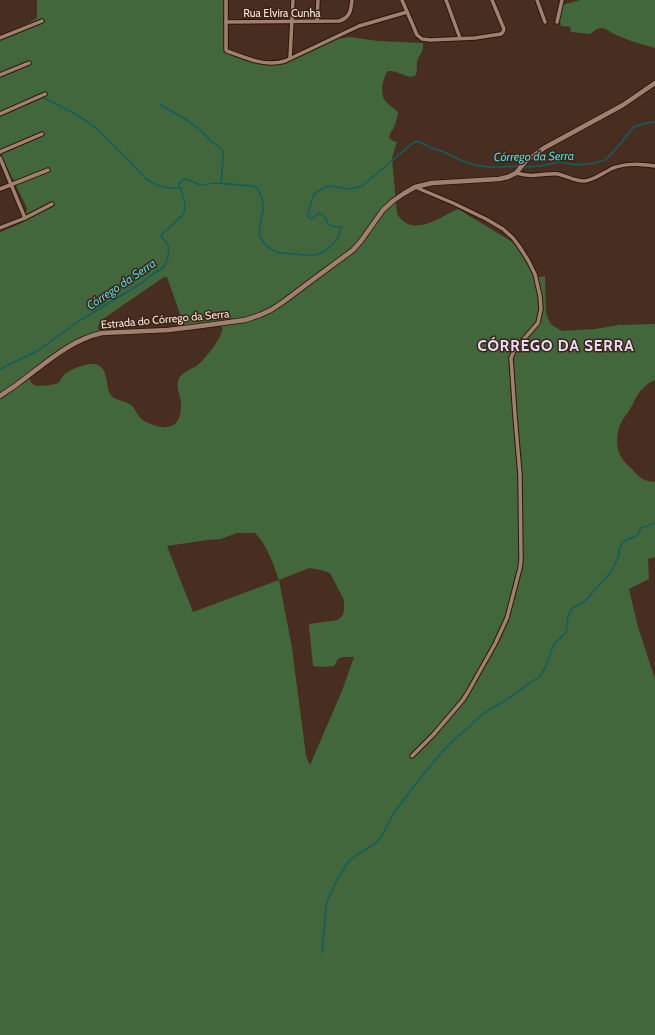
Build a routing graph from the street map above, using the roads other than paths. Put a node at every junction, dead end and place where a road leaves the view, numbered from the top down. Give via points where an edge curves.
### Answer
1 (226, 0) edge
2 (293, 0) edge
3 (318, 0) edge
4 (353, 0) edge
5 (402, 0) edge
6 (446, 0) edge
7 (492, 0) edge
8 (537, 0) edge
9 (562, 0) edge
10 (407, 12) junction
11 (42, 21) dead end
12 (317, 21) junction
13 (226, 22) junction
14 (292, 22) junction
15 (545, 22) dead end
16 (557, 22) dead end
17 (0, 38) edge
18 (460, 38) junction
19 (290, 58) junction
20 (29, 63) dead end
21 (0, 75) edge
22 (655, 83) edge
23 (45, 94) dead end
24 (0, 114) edge
25 (42, 134) dead end
26 (0, 152) edge
27 (0, 158) edge
28 (655, 166) edge
29 (48, 170) dead end
30 (516, 174) junction
31 (10, 184) junction
32 (415, 187) junction
33 (0, 189) edge
34 (52, 204) dead end
35 (25, 218) junction
36 (0, 228) edge
37 (0, 396) edge
38 (412, 756) dead end

1 - 13 street
2 - 14 street
3 - 12 street
4 - 12 street, Rua Elvira Cunha via 350,14 343,20
5 - 10 street
6 - 18 street
7 - 18 street via 503,32 488,37
8 - 15 street
9 - 16 street
10 - 18 street via 417,35 422,39
10 - 19 street via 359,26
11 - 17 street
12 - 14 street, Rua Elvira Cunha
13 - 14 street, Rua Elvira Cunha
13 - 19 street via 227,51 263,63 279,63
14 - 19 street
20 - 21 street
22 - 30 street via 623,105 544,148
23 - 24 street
25 - 26 street
27 - 31 street
28 - 30 street via 622,165 585,181 557,174
29 - 31 street
30 - 32 street, Estrada do Córrego da Serra via 499,179 432,183
31 - 33 street
31 - 35 street
32 - 37 street, Estrada do Córrego da Serra via 383,210 353,250 270,310 245,320 222,324 93,335 59,353
32 - 38 street via 486,219 513,238 535,274 541,309 538,323 515,349 511,358 520,475 521,560 507,618 463,700
34 - 35 street
35 - 36 street

